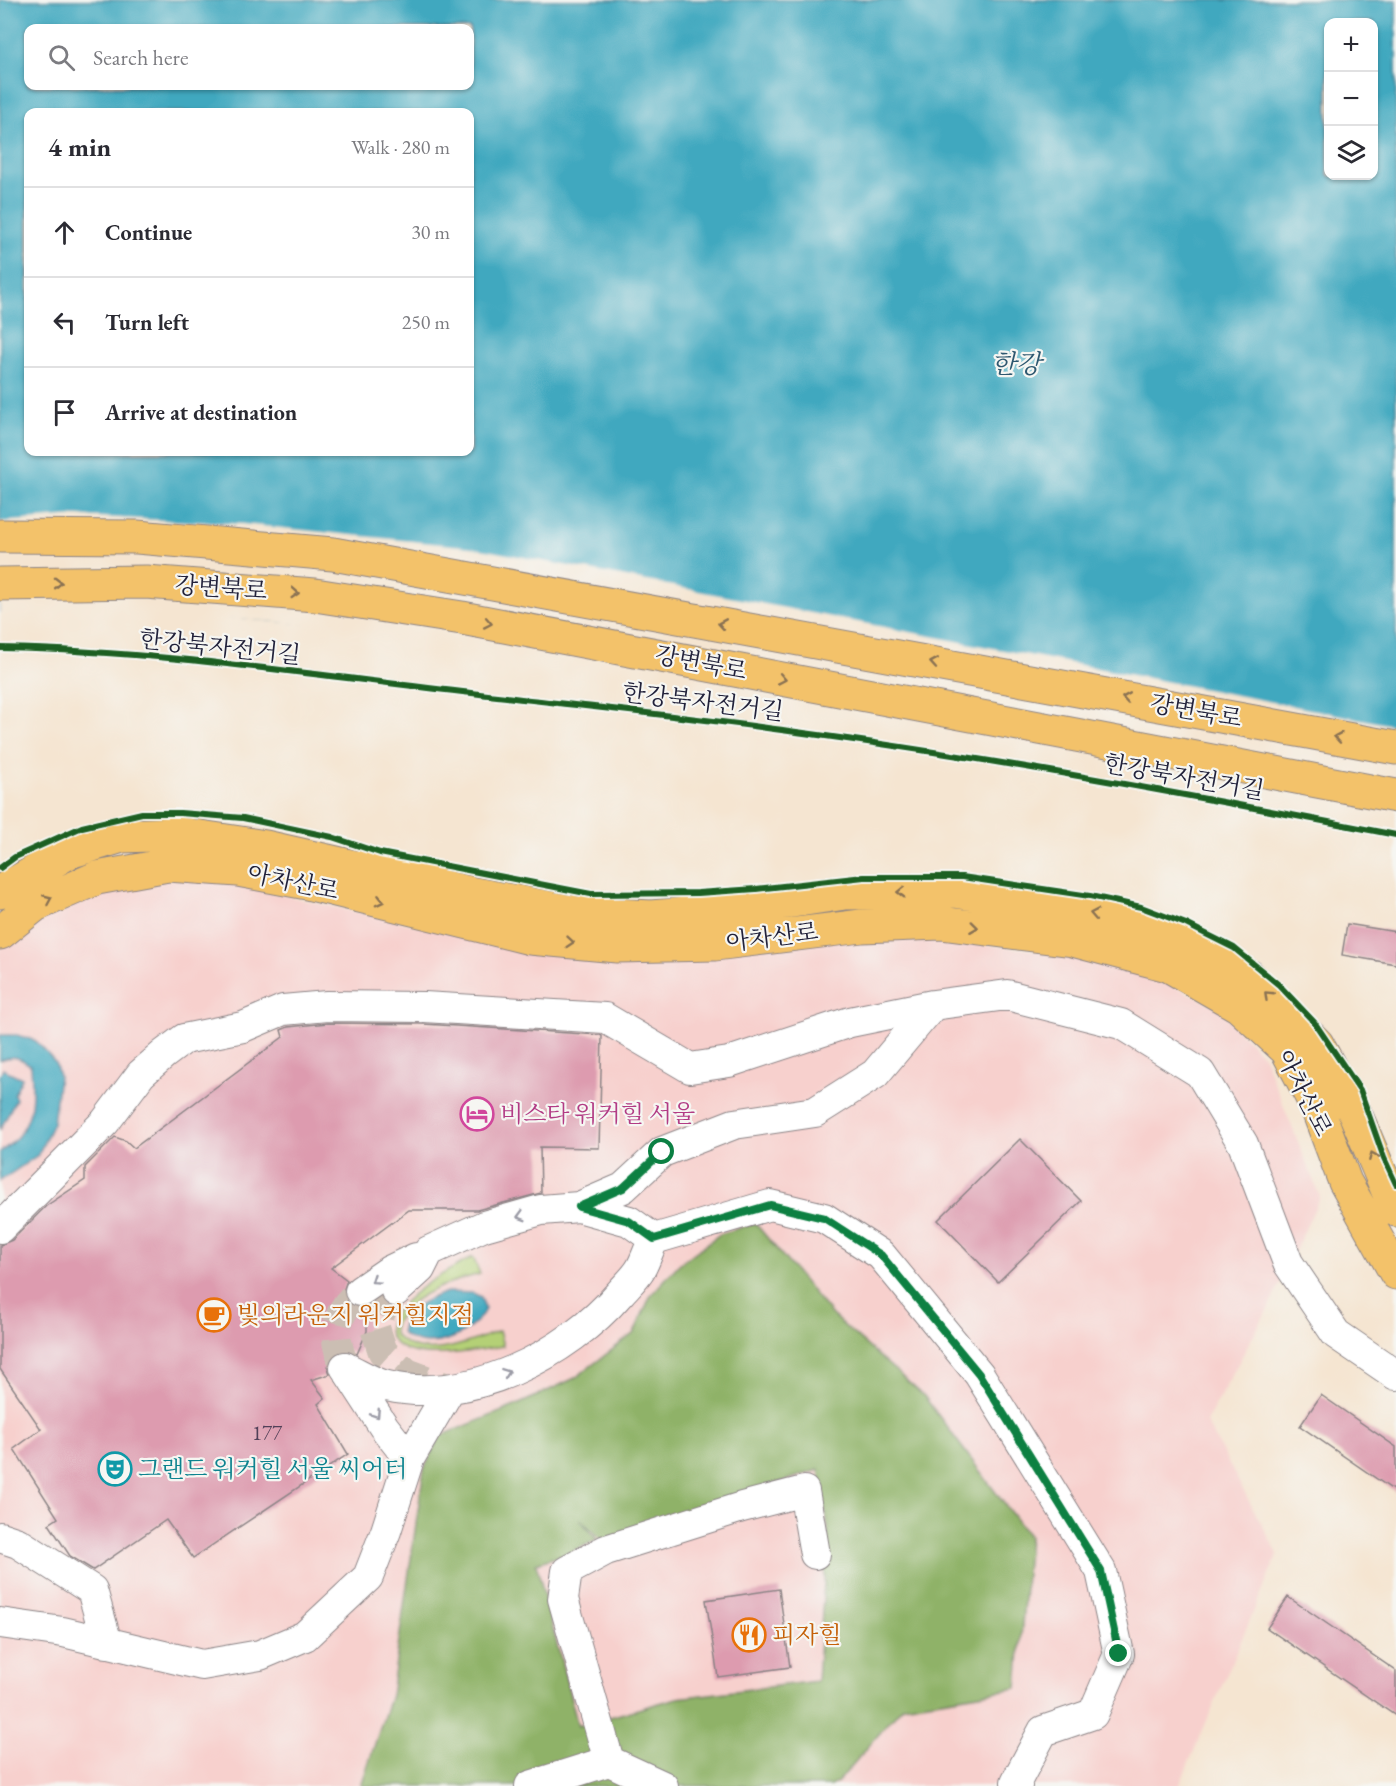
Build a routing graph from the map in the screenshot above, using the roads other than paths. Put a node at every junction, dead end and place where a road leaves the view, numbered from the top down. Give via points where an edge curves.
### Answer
1 (0, 536) edge
2 (0, 584) edge
3 (1396, 748) edge
4 (1396, 796) edge
5 (0, 892) edge
6 (0, 933) edge
7 (933, 1005) junction
8 (579, 1207) junction
9 (1396, 1210) edge
10 (0, 1228) edge
11 (654, 1239) junction
12 (429, 1251) junction
13 (1396, 1273) edge
14 (360, 1291) tunnel mouth
15 (396, 1291) tunnel mouth
16 (1396, 1376) edge
17 (450, 1389) junction
18 (409, 1459) junction
19 (0, 1537) edge
20 (815, 1554) dead end
21 (0, 1623) edge
22 (107, 1643) junction
23 (609, 1761) junction
24 (530, 1786) edge
25 (663, 1786) edge
26 (1017, 1786) edge

3 -> 1 main road, 강변북로 via 333,554 137,537
2 -> 4 main road, 강변북로 via 146,582 315,595 473,620
9 -> 5 main road, 아차산로 via 1354,1113 1317,1044 1249,976 1177,935 1097,914 955,891 845,893 651,917 576,914 266,847 180,834 122,836 69,852
6 -> 13 main road, 아차산로 via 35,905 97,878 168,865 238,870 307,883 530,938 617,946 715,944 862,926 941,923 1062,938 1168,965 1239,1006 1287,1050 1316,1105 1345,1182
7 - 8 street via 875,1074 815,1112 734,1124 662,1152 623,1188
7 - 10 street via 850,1022 729,1062 690,1068 605,1018 424,1007 327,1006 283,1010 243,1027 184,1039 164,1054 141,1074 105,1122
7 - 16 street via 1007,994 1120,1024 1200,1073 1243,1144 1288,1263 1336,1334
8 - 11 street via 629,1221
8 -> 12 street via 541,1210 484,1226
17 -> 11 street via 512,1371 555,1348 598,1317 640,1269
11 - 26 street via 770,1205 824,1218 881,1255 979,1374 1101,1571 1119,1654 1093,1714 1043,1731
12 -> 14 street
12 - 15 street via 420,1269
17 - 18 street
17 -> 18 street via 384,1386 345,1367
18 - 22 street via 368,1576 305,1636 260,1655 202,1665
19 - 22 street via 18,1543 92,1590
20 - 23 street via 804,1491 606,1550 567,1571 563,1599
21 - 22 street
23 - 24 street
23 - 25 street

